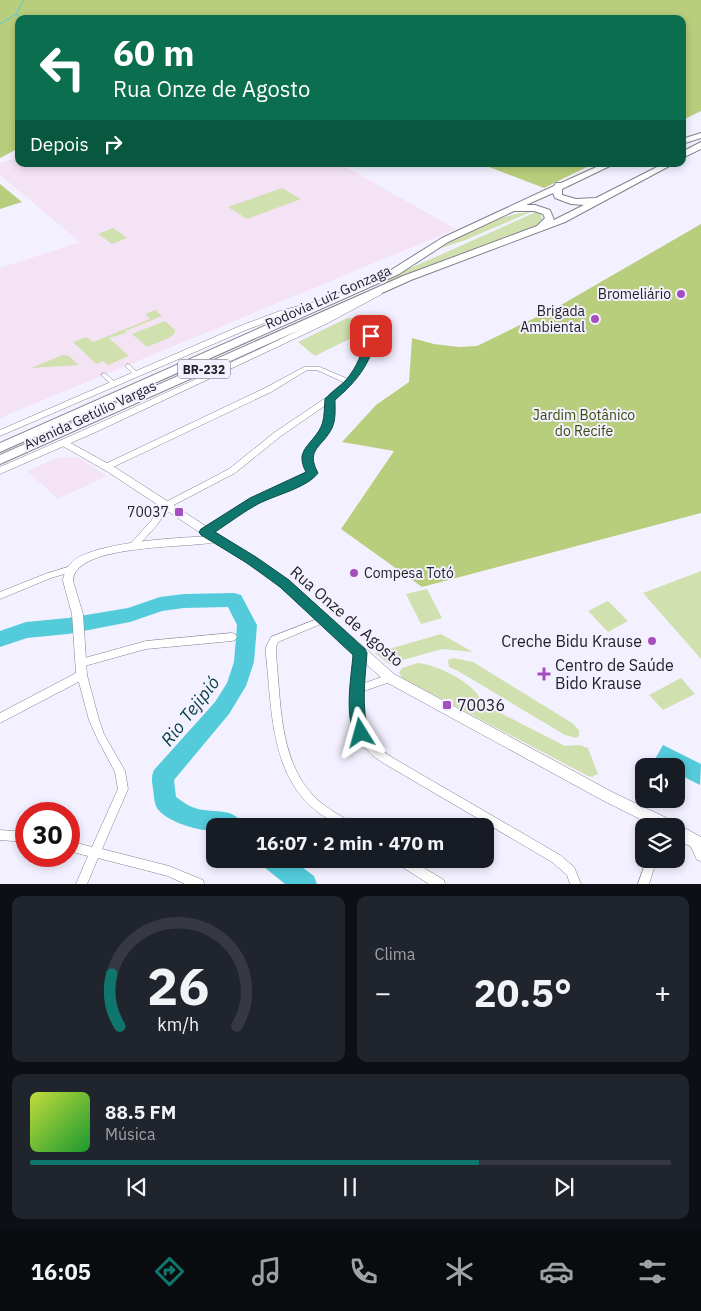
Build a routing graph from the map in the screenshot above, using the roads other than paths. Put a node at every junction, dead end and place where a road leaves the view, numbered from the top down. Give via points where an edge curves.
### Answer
1 (701, 135) edge
2 (686, 141) edge
3 (701, 145) edge
4 (686, 154) edge
5 (603, 167) edge
6 (664, 167) edge
7 (558, 185) junction
8 (603, 200) junction
9 (506, 210) junction
10 (537, 230) junction
11 (408, 278) junction
12 (339, 298) junction
13 (373, 323) dead end
14 (128, 366) dead end
15 (136, 374) junction
16 (104, 375) dead end
17 (349, 382) junction
18 (114, 384) junction
19 (330, 399) junction
20 (0, 433) edge
21 (65, 443) junction
22 (0, 448) edge
23 (0, 460) edge
24 (106, 467) junction
25 (0, 471) edge
26 (165, 506) junction
27 (206, 532) junction
28 (218, 539) junction
29 (134, 545) junction
30 (71, 569) junction
31 (0, 596) edge
32 (325, 619) junction
33 (232, 637) dead end
34 (360, 653) junction
35 (81, 663) junction
36 (82, 675) junction
37 (390, 678) junction
38 (357, 690) junction
39 (0, 718) edge
40 (337, 818) edge
41 (650, 818) edge
42 (0, 835) edge
43 (15, 836) edge
44 (685, 837) edge
45 (698, 844) edge
46 (80, 848) edge
47 (94, 851) junction
48 (701, 856) edge
49 (414, 868) edge
50 (649, 868) edge
51 (575, 879) edge
52 (81, 884) edge
53 (198, 884) edge
54 (440, 884) edge
55 (643, 884) edge

1 - 2 highway
3 - 4 highway
5 - 7 highway, Rodovia Luiz Gonzaga / BR-232
6 - 8 highway, Rodovia Luiz Gonzaga / BR-232
7 - 8 highway via 558,196 566,200
7 - 9 highway, Rodovia Luiz Gonzaga / BR-232
8 - 10 highway, Rodovia Luiz Gonzaga / BR-232
9 - 10 highway via 524,207 547,212 550,219
9 - 12 highway, Rodovia Luiz Gonzaga / BR-232 via 445,240 395,272
10 - 11 highway, Rodovia Luiz Gonzaga / BR-232 via 470,252
11 - 21 street, Avenida Getúlio Vargas via 324,322
11 - 23 highway, Rodovia Luiz Gonzaga / BR-232
12 - 15 street, Avenida Getúlio Vargas via 266,319
12 - 22 highway, Rodovia Luiz Gonzaga / BR-232
13 - 17 street via 366,357
14 - 15 street
15 - 18 street, Avenida Getúlio Vargas
16 - 18 street
17 - 19 street
17 - 24 street via 310,367
18 - 20 street, Avenida Getúlio Vargas
19 - 26 street via 278,434 232,471
19 - 27 street via 326,428 306,456 312,473 254,501
21 - 24 main road, Rua Onze de Agosto
21 - 25 street, Avenida Getúlio Vargas
24 - 26 main road, Rua Onze de Agosto
26 - 27 main road, Rua Onze de Agosto
26 - 29 street
27 - 28 main road, Rua Onze de Agosto
28 - 29 street
28 - 32 main road, Rua Onze de Agosto via 270,573
29 - 30 street via 93,556
30 - 31 street
30 - 35 street via 68,584 76,607
32 - 34 main road, Rua Onze de Agosto
32 - 40 street via 280,636 271,647 282,744 288,766 308,798
33 - 35 street via 146,644
34 - 37 main road, Rua Onze de Agosto
34 - 38 street
35 - 36 street
36 - 39 street
36 - 47 street via 94,720 115,759 122,781 121,796
37 - 38 street
37 - 41 main road, Rua Onze de Agosto
38 - 51 street via 358,724 366,742 374,750 563,863
42 - 43 street
44 - 45 main road, Rua Onze de Agosto
45 - 48 street
46 - 47 street
47 - 52 street
47 - 53 street via 170,871
49 - 54 street
50 - 55 street

